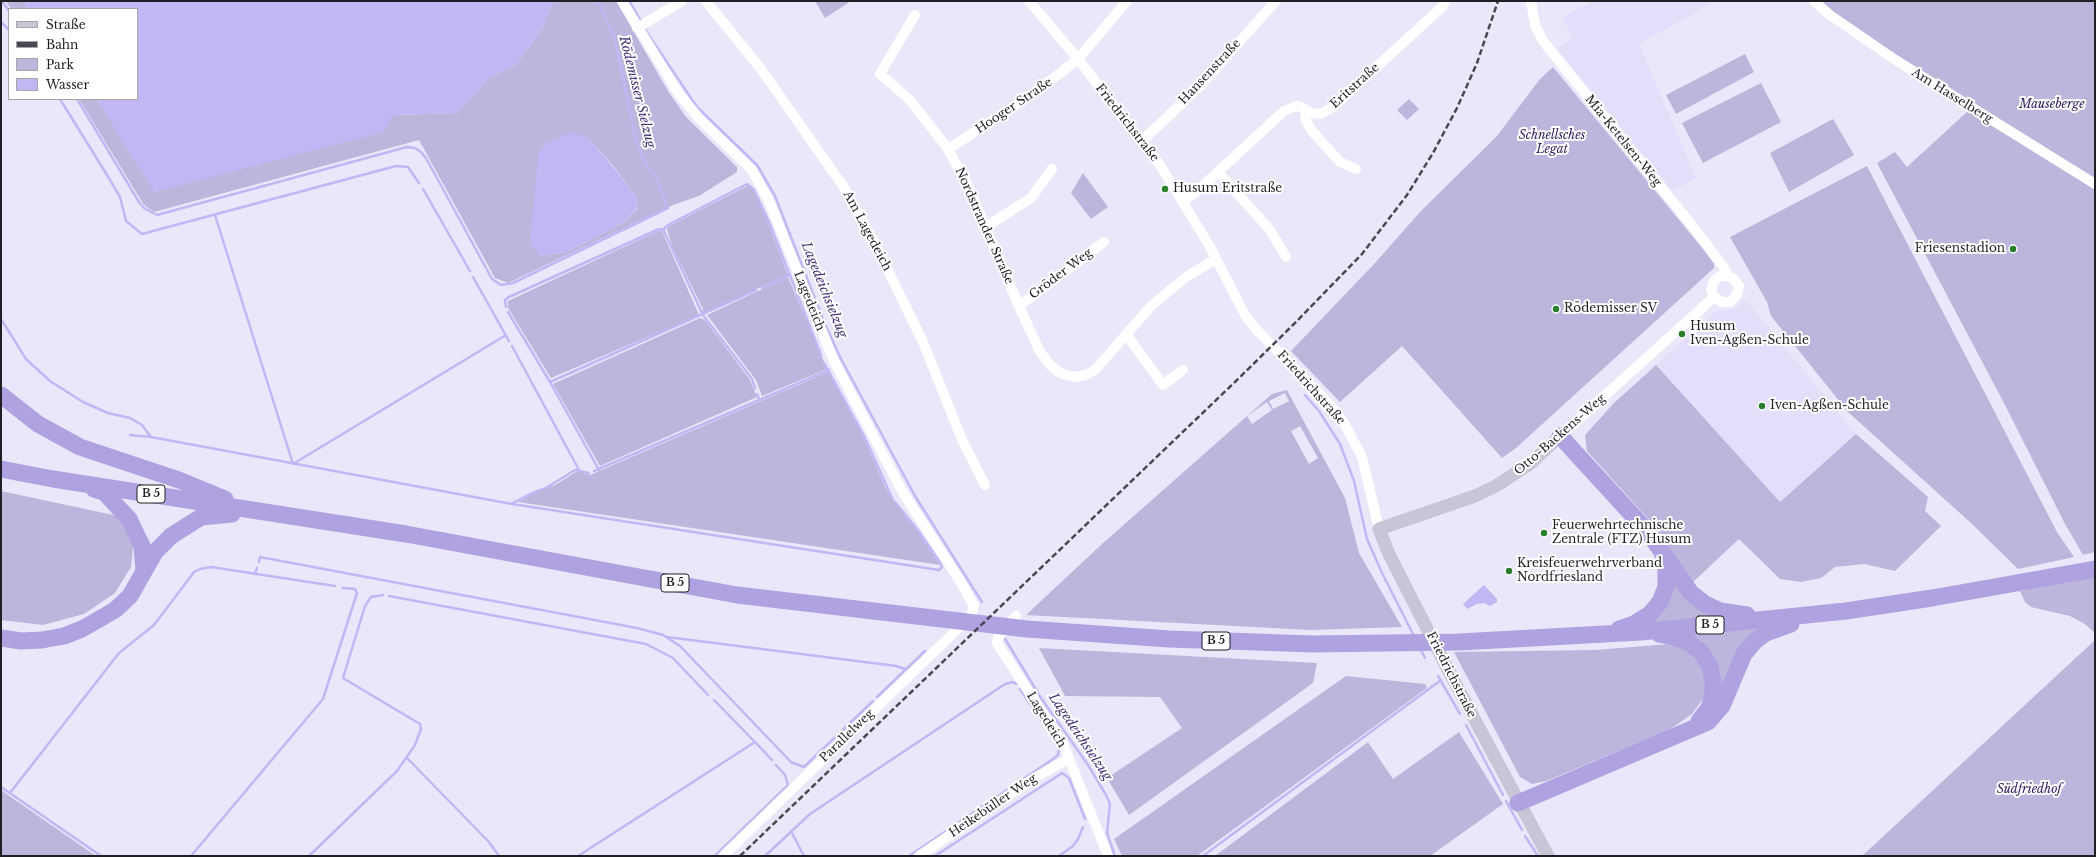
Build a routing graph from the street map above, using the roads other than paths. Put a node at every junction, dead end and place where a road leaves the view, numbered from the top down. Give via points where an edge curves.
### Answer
1 (622, 1) edge
2 (682, 1) edge
3 (706, 1) edge
4 (1029, 1) edge
5 (1127, 1) edge
6 (1276, 1) edge
7 (1445, 1) edge
8 (1531, 1) edge
9 (1814, 1) edge
10 (915, 15) dead end
11 (637, 28) junction
12 (1078, 59) junction
13 (1305, 109) junction
14 (1142, 141) junction
15 (948, 149) junction
16 (1052, 168) dead end
17 (1356, 169) dead end
18 (1218, 172) junction
19 (2095, 184) edge
20 (1182, 201) junction
21 (986, 226) junction
22 (1104, 242) dead end
23 (1286, 257) dead end
24 (1216, 259) junction
25 (1728, 276) junction
26 (1714, 297) junction
27 (1019, 306) junction
28 (1126, 334) junction
29 (1182, 370) dead end
30 (1, 395) edge
31 (1560, 436) junction
32 (1, 469) edge
33 (53, 479) junction
34 (985, 485) dead end
35 (254, 510) junction
36 (1379, 529) junction
37 (1661, 550) junction
38 (2095, 569) edge
39 (144, 571) junction
40 (1846, 611) junction
41 (971, 616) joint
42 (1016, 616) dead end
43 (1779, 618) junction
44 (1641, 632) junction
45 (1602, 635) junction
46 (1, 638) edge
47 (1693, 729) junction
48 (1068, 758) junction
49 (1518, 803) junction
50 (723, 856) edge
51 (919, 856) edge
52 (1108, 856) edge
53 (1548, 856) edge

1 - 11 street, Lagedeich
2 - 11 street
3 - 34 street, Am Lagedeich via 761,69 843,186 872,238 923,342 964,442
4 - 12 street, Friedrichstraße
5 - 12 street, Hooger Straße
6 - 14 street, Hansenstraße via 1201,85
7 - 13 street, Eritstraße via 1442,7 1333,107 1321,114 1311,113
8 - 25 street, Mia-Ketelsen-Weg via 1535,25 1543,41 1703,240
9 - 19 street, Am Hasselberg via 1894,59
10 - 15 street, Nordstrander Straße via 880,74 910,100
11 - 41 street, Lagedeich via 679,94 699,118 752,170 769,200 834,361 902,491 970,597 974,606
12 - 14 street, Friedrichstraße
12 - 15 street, Hooger Straße via 1044,86
13 - 17 street via 1306,122 1312,131 1340,162
13 - 18 street, Eritstraße via 1296,106 1284,111
14 - 20 street, Friedrichstraße
15 - 21 street, Nordstrander Straße
16 - 21 street via 1031,198
18 - 20 street, Eritstraße via 1196,193
18 - 23 street via 1270,230
20 - 24 street, Friedrichstraße
21 - 27 street, Nordstrander Straße
22 - 27 street, Gröder Weg
24 - 28 street via 1168,291
24 - 36 street, Friedrichstraße via 1234,296 1255,328 1331,406 1354,439 1362,457
25 - 26 street via 1720,276 1714,281
25 - 26 street, Mia-Ketelsen-Weg via 1734,279 1738,286 1737,295 1730,302 1722,302
26 - 31 street, Otto-Backens-Weg
27 - 28 street, Nordstrander Straße via 1040,352 1050,366 1062,374 1075,377 1096,368
28 - 29 street via 1163,385
30 - 35 highway via 38,424 80,448 178,480
31 - 36 street, Otto-Backens-Weg via 1531,463 1496,486 1475,496
31 - 37 highway via 1648,532
32 - 33 highway, B 5
33 - 35 highway, B 5
33 - 39 highway via 104,492 118,505 140,540 144,555
35 - 39 highway via 245,514 211,515 190,523 160,545
35 - 45 highway, B 5 via 564,562 737,595 1027,629 1176,639 1313,644 1459,642
36 - 49 street, Friedrichstraße via 1389,554
37 - 43 highway via 1691,593 1705,604 1738,615
37 - 45 highway via 1666,568 1666,588 1660,602 1650,614 1634,624
38 - 40 highway, B 5
39 - 46 highway via 130,596 115,610 82,629 42,640
40 - 43 highway, B 5
40 - 47 highway via 1782,626 1755,641 1744,654 1722,706 1708,722
41 - 50 street, Parallelweg
42 - 48 street, Lagedeich via 998,638 997,644 1058,736
43 - 44 highway, B 5
44 - 45 highway, B 5
44 - 47 highway via 1671,636 1688,642 1701,652 1710,666 1714,682 1713,694 1708,708
47 - 49 highway
48 - 51 street, Heikebüller Weg
48 - 52 street, Lagedeich
49 - 53 street, Friedrichstraße

